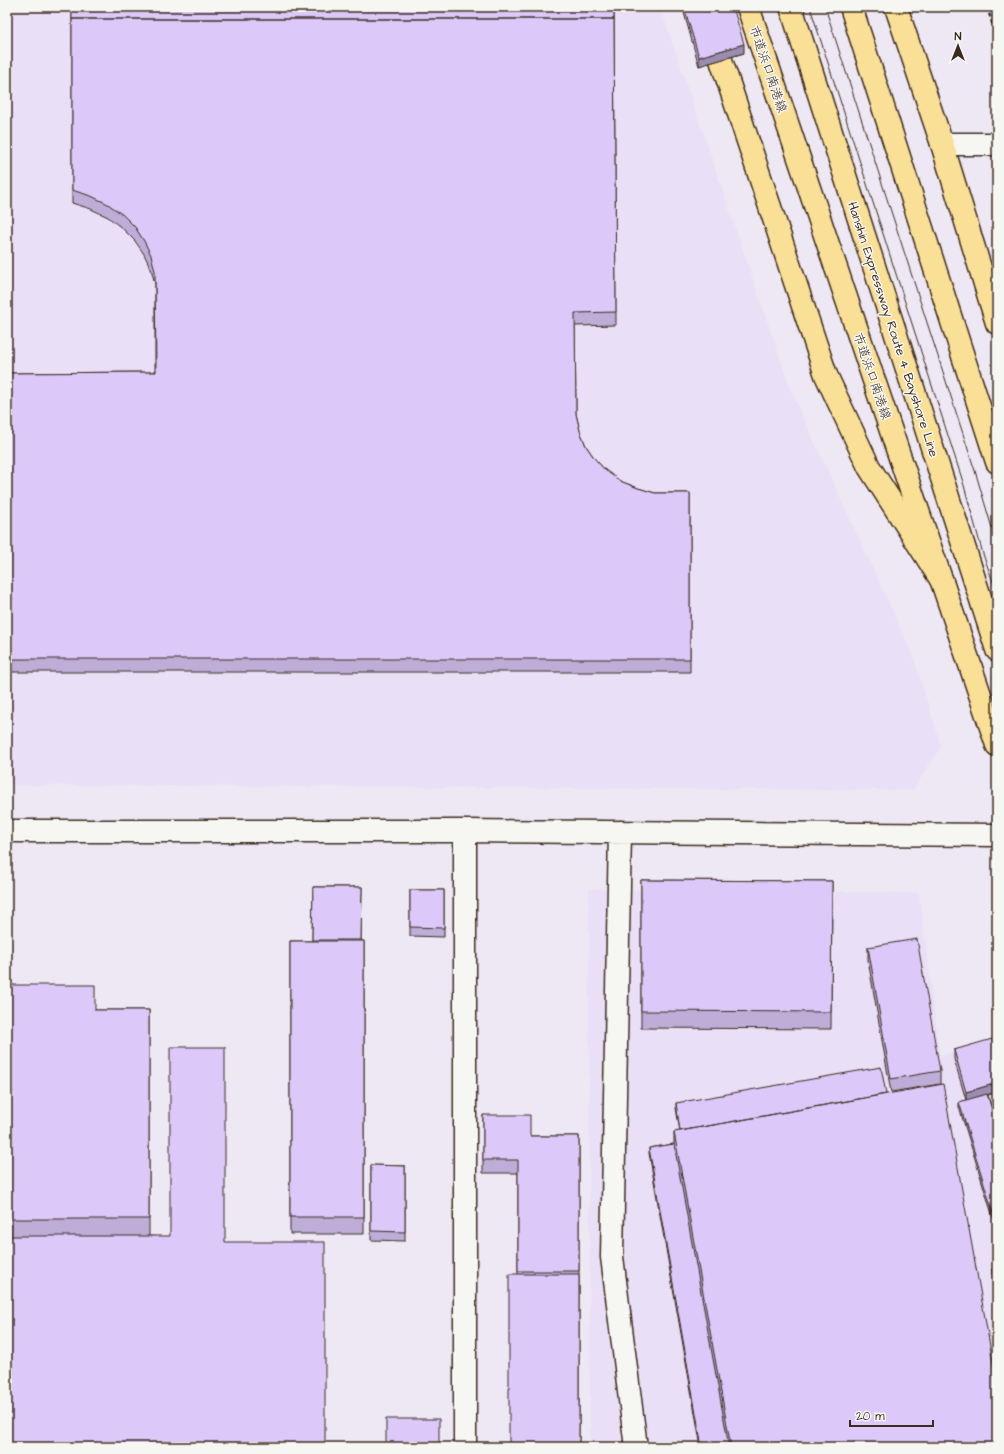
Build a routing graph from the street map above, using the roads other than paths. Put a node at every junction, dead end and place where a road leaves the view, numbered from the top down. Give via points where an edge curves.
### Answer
1 (704, 7) edge
2 (748, 7) edge
3 (791, 7) edge
4 (851, 7) edge
5 (896, 7) edge
6 (942, 144) junction
7 (997, 144) edge
8 (997, 323) edge
9 (997, 462) edge
10 (942, 581) junction
11 (997, 650) edge
12 (997, 745) edge
13 (7, 831) edge
14 (465, 831) junction
15 (620, 832) junction
16 (997, 835) edge
17 (465, 1447) edge
18 (636, 1447) edge

1 - 10 main road via 826,375 869,467
2 - 10 main road, 市道浜口南港線
3 - 11 main road, Hanshin Expressway Route 4 Bayshore Line
4 - 9 main road
5 - 6 main road
6 - 7 street
6 - 8 main road
10 - 12 main road, 市道浜口南港線
13 - 14 street
14 - 15 street
14 - 17 street
15 - 16 street
15 - 18 street via 612,1257

